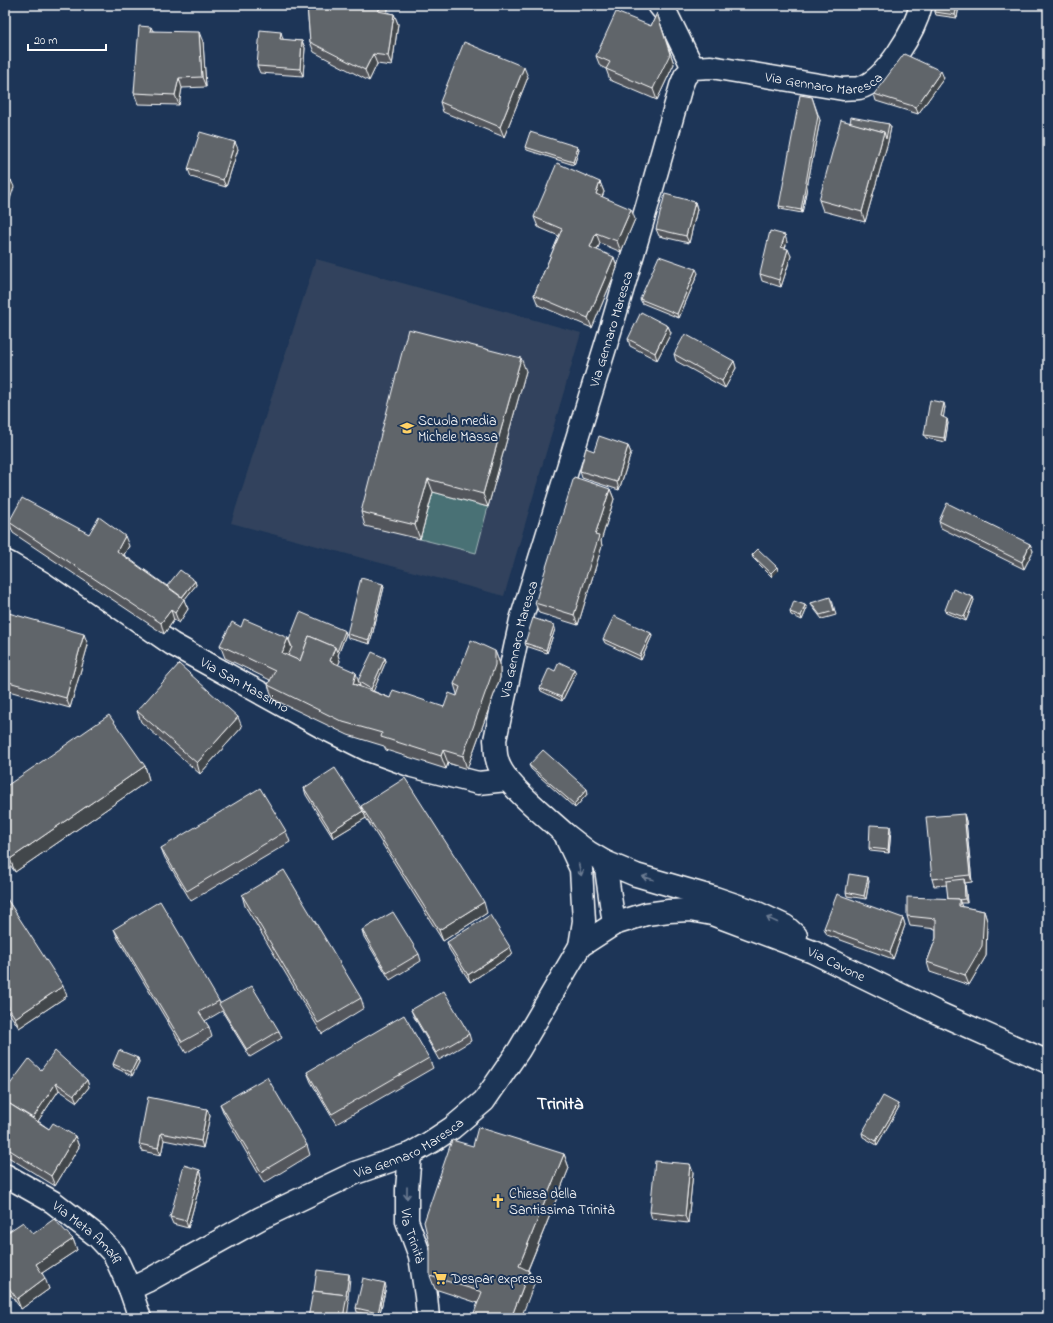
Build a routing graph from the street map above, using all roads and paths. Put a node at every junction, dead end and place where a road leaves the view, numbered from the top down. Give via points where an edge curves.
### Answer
1 (659, 5) edge
2 (921, 5) edge
3 (693, 68) junction
4 (5, 535) edge
5 (507, 780) junction
6 (565, 834) junction
7 (605, 862) junction
8 (614, 924) junction
9 (580, 946) junction
10 (813, 952) junction
11 (1048, 1062) edge
12 (410, 1154) junction
13 (5, 1175) edge
14 (130, 1289) junction
15 (140, 1318) edge
16 (428, 1318) edge

1 - 3 main road via 667,15
2 - 3 main road, Via Gennaro Maresca via 906,41 891,63 875,79 860,88 844,89 716,68
3 - 5 main road, Via Gennaro Maresca via 685,76 681,86 614,318 521,620 495,740 497,760
4 - 5 main road, Via San Massimo via 55,563 172,644 355,744 412,766 478,783
5 - 6 main road, Via Gennaro Maresca
6 - 7 main road, Via Gennaro Maresca
6 -> 9 main road via 581,869 584,921
7 - 8 main road
10 -> 7 main road, Via Gennaro Maresca via 785,926 753,911 636,875
8 - 9 main road, Via Gennaro Maresca
8 - 10 main road, Via Cavone via 646,914 690,910 712,914
9 - 12 main road, Via Gennaro Maresca via 519,1050 484,1101 452,1128
10 - 11 main road, Via Cavone via 938,1013
12 - 14 main road, Via Gennaro Maresca via 355,1173 261,1218
12 -> 16 main road, Via Trinità via 407,1220 420,1256
13 - 14 main road, Via Meta Amalfi via 53,1202 97,1236 114,1254
14 - 15 main road, Via Meta Amalfi

